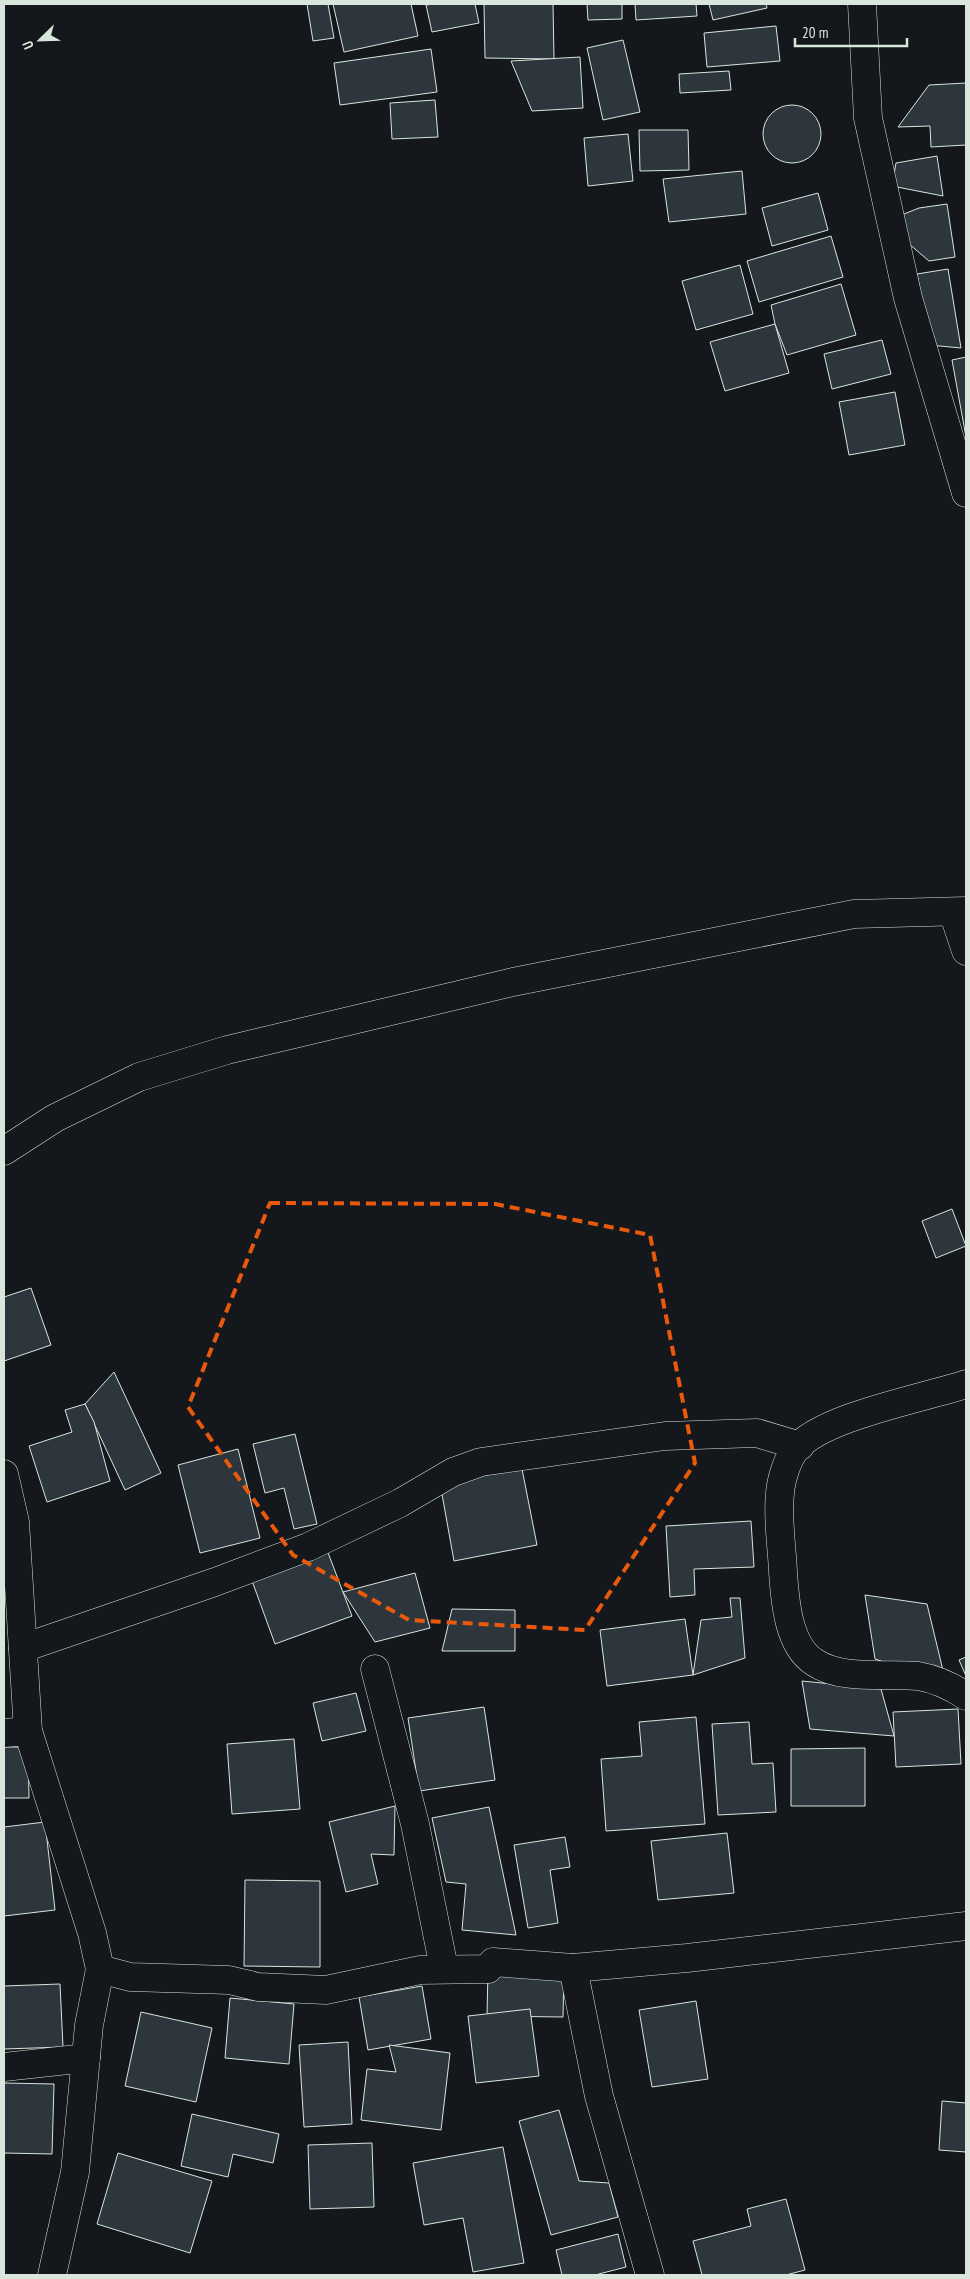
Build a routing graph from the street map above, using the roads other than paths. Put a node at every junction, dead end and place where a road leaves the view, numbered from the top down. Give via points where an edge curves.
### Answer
1 (862, 4) edge
2 (966, 493) edge
3 (960, 911) edge
4 (966, 951) edge
5 (4, 1151) edge
6 (966, 1384) edge
7 (800, 1446) junction
8 (4, 1474) edge
9 (23, 1648) junction
10 (374, 1669) dead end
11 (966, 1696) edge
12 (16, 1732) edge
13 (966, 1926) edge
14 (444, 1968) junction
15 (573, 1968) junction
16 (100, 1969) junction
17 (86, 2058) junction
18 (4, 2068) edge
19 (52, 2275) edge
20 (650, 2275) edge

1 - 2 street via 868,118 908,298
3 - 4 street
3 - 5 street via 854,914 513,982 227,1050 139,1077 55,1118
6 - 7 street via 824,1428
7 - 9 street via 757,1433 665,1436 481,1462 453,1472 400,1503 308,1547
7 - 11 street via 784,1476 780,1493 784,1594 795,1638 803,1653 815,1663 851,1675 918,1676 946,1683
8 - 9 street via 15,1522
9 - 12 street
10 - 14 street via 415,1824
12 - 16 street via 92,1934
13 - 15 street
14 - 15 street via 488,1969 493,1962
14 - 16 street via 326,1990 258,1987 229,1980 130,1977
15 - 20 street via 599,2096
16 - 17 street
17 - 18 street
17 - 19 street via 75,2172

